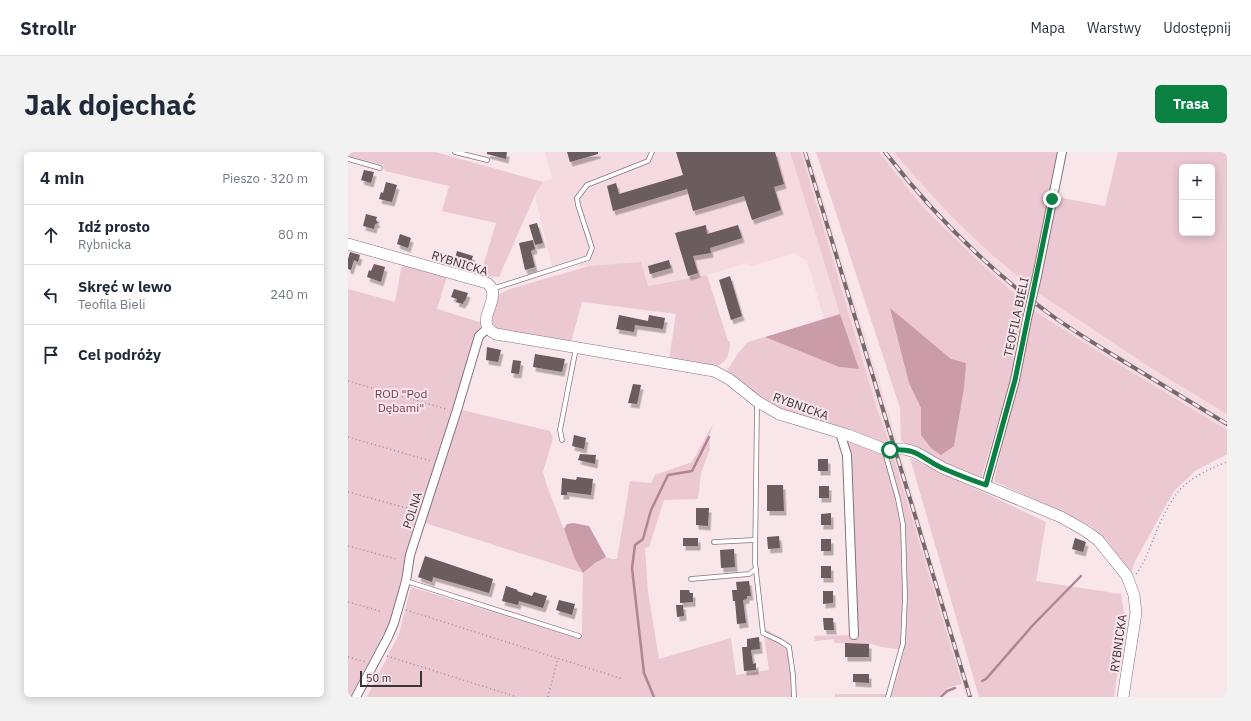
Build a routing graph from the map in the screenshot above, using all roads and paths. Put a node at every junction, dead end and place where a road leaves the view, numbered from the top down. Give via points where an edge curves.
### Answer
1 (455, 152) edge
2 (652, 152) edge
3 (1062, 152) edge
4 (348, 159) edge
5 (487, 160) dead end
6 (380, 168) dead end
7 (348, 244) edge
8 (492, 289) junction
9 (488, 328) junction
10 (576, 347) junction
11 (348, 381) edge
12 (758, 402) junction
13 (446, 409) dead end
14 (840, 433) junction
15 (348, 437) edge
16 (562, 440) dead end
17 (884, 449) junction
18 (431, 461) dead end
19 (1227, 462) edge
20 (986, 485) junction
21 (348, 492) edge
22 (414, 510) dead end
23 (755, 540) junction
24 (714, 542) dead end
25 (348, 546) edge
26 (396, 559) dead end
27 (756, 569) junction
28 (691, 579) dead end
29 (1129, 580) junction
30 (406, 581) junction
31 (348, 602) edge
32 (398, 608) junction
33 (380, 611) dead end
34 (854, 634) dead end
35 (578, 636) dead end
36 (379, 654) junction
37 (348, 657) edge
38 (558, 658) junction
39 (373, 664) junction
40 (623, 679) dead end
41 (356, 697) edge
42 (518, 697) edge
43 (548, 697) edge
44 (794, 697) edge
45 (888, 697) edge
46 (1123, 697) edge

1 - 5 lane
2 - 8 lane via 648,161 587,185 577,198 592,248 588,258
3 - 20 street, TEOFILA BIELI, bridge via 1015,380
4 - 6 lane
7 - 8 street, RYBNICKA via 484,282
8 - 9 street, RYBNICKA via 493,297 486,320
9 - 10 street, RYBNICKA via 500,336
9 - 30 street, POLNA via 479,336 410,555
10 - 12 street, RYBNICKA via 714,371 729,379
10 - 16 lane via 560,430
11 - 13 path
12 - 14 street, RYBNICKA via 783,415
12 - 23 lane
14 - 17 street, RYBNICKA
14 - 34 street via 847,455
15 - 18 path
17 - 20 street, RYBNICKA via 910,450 943,468
17 - 45 lane via 903,525 905,582 903,643
19 - 29 path via 1193,479 1177,493 1161,522 1147,557
20 - 29 street, RYBNICKA via 1061,517 1084,530 1098,540
21 - 22 path
23 - 24 lane
23 - 27 lane
25 - 26 path
27 - 28 lane via 749,574
27 - 44 lane via 763,633 789,647
29 - 46 street, RYBNICKA via 1136,613
30 - 32 street, POLNA
30 - 35 lane
31 - 33 path
32 - 36 street, POLNA
32 - 38 path
36 - 39 street, POLNA
36 - 42 path
37 - 39 path
38 - 40 path
38 - 43 path
39 - 41 street, POLNA

